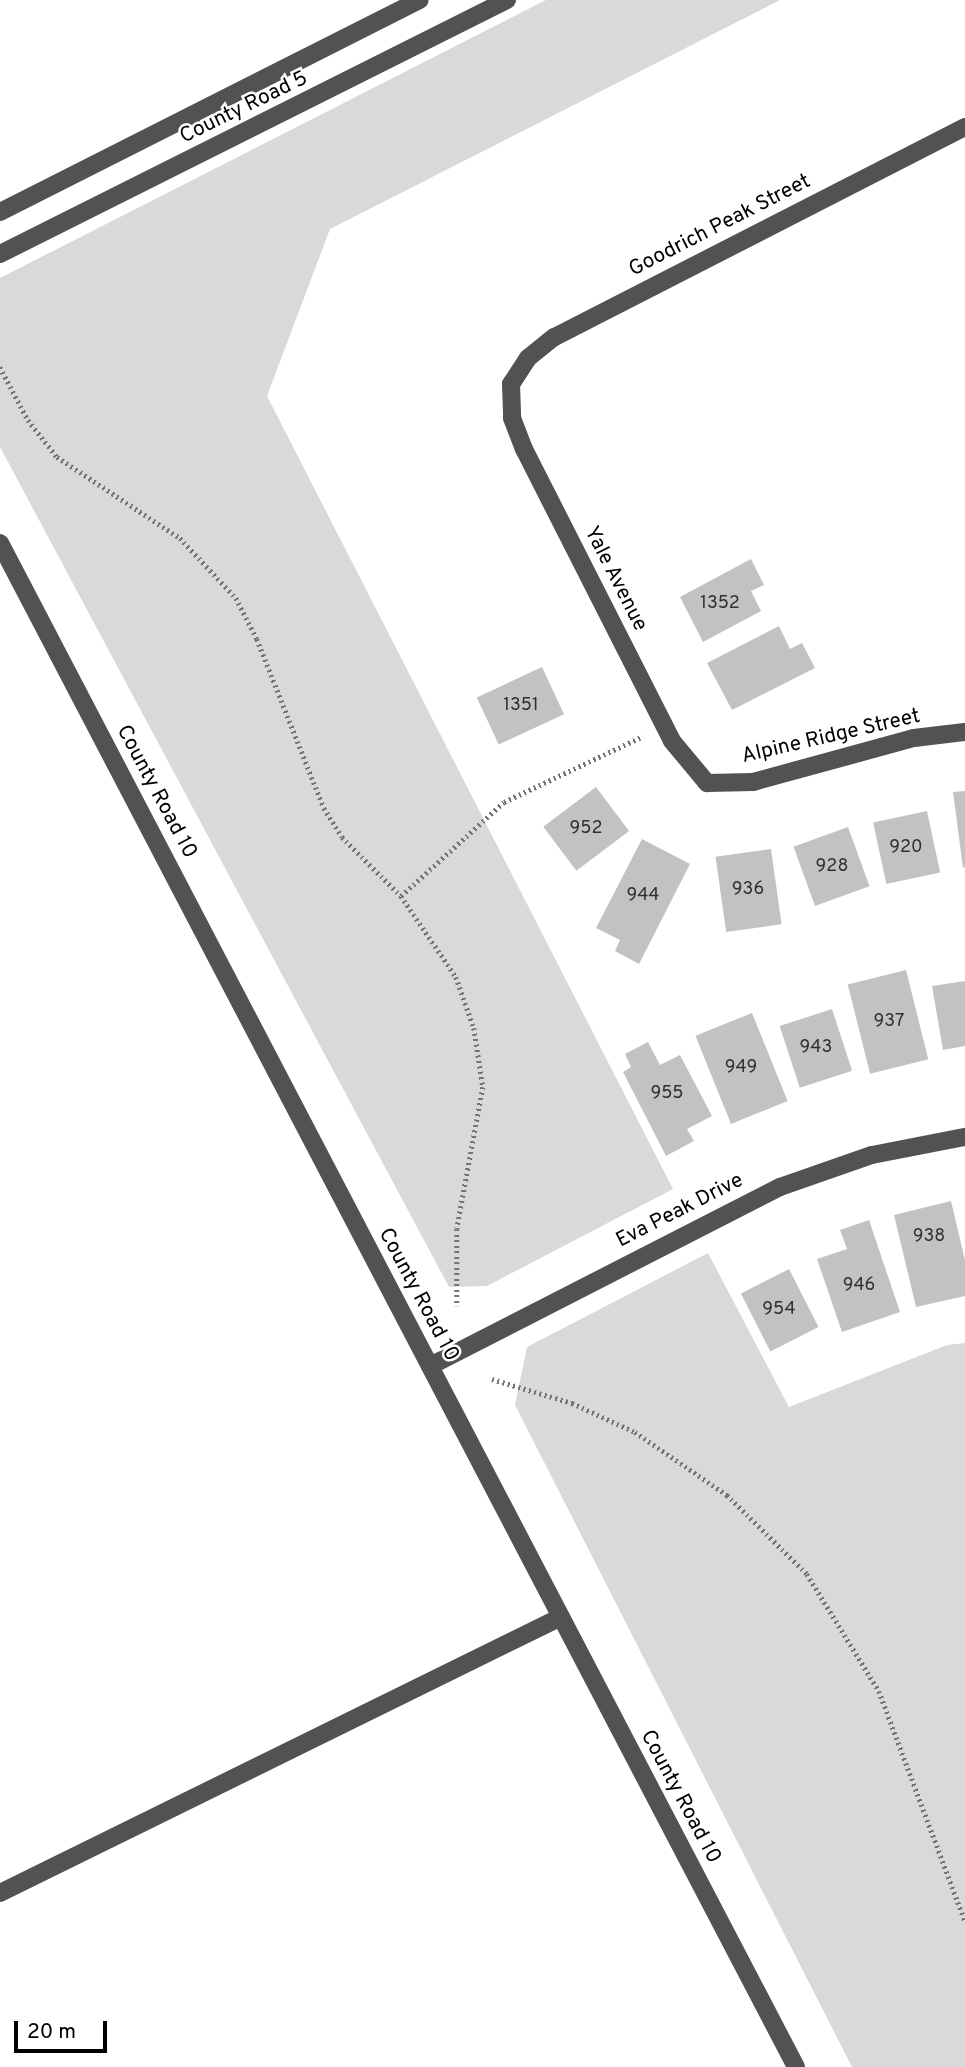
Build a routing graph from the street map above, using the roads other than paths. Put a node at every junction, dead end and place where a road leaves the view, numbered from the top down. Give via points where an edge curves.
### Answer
1 (420, 0) edge
2 (507, 0) edge
3 (965, 127) edge
4 (0, 212) edge
5 (0, 254) edge
6 (511, 384) joint
7 (0, 543) edge
8 (965, 732) edge
9 (707, 783) joint
10 (965, 1137) edge
11 (430, 1366) junction
12 (561, 1617) junction
13 (0, 1892) edge
14 (796, 2067) edge

1 - 4 street, County Road 5
2 - 5 street, County Road 5
3 - 6 street, Goodrich Peak Street via 554,337 528,358
6 - 9 street, Yale Avenue via 512,418 524,449 673,741
7 - 11 street, County Road 10
8 - 9 street, Alpine Ridge Street via 914,738 753,782
10 - 11 street, Eva Peak Drive via 872,1155 780,1187
11 - 12 street, County Road 10
12 - 13 street
12 - 14 street, County Road 10

